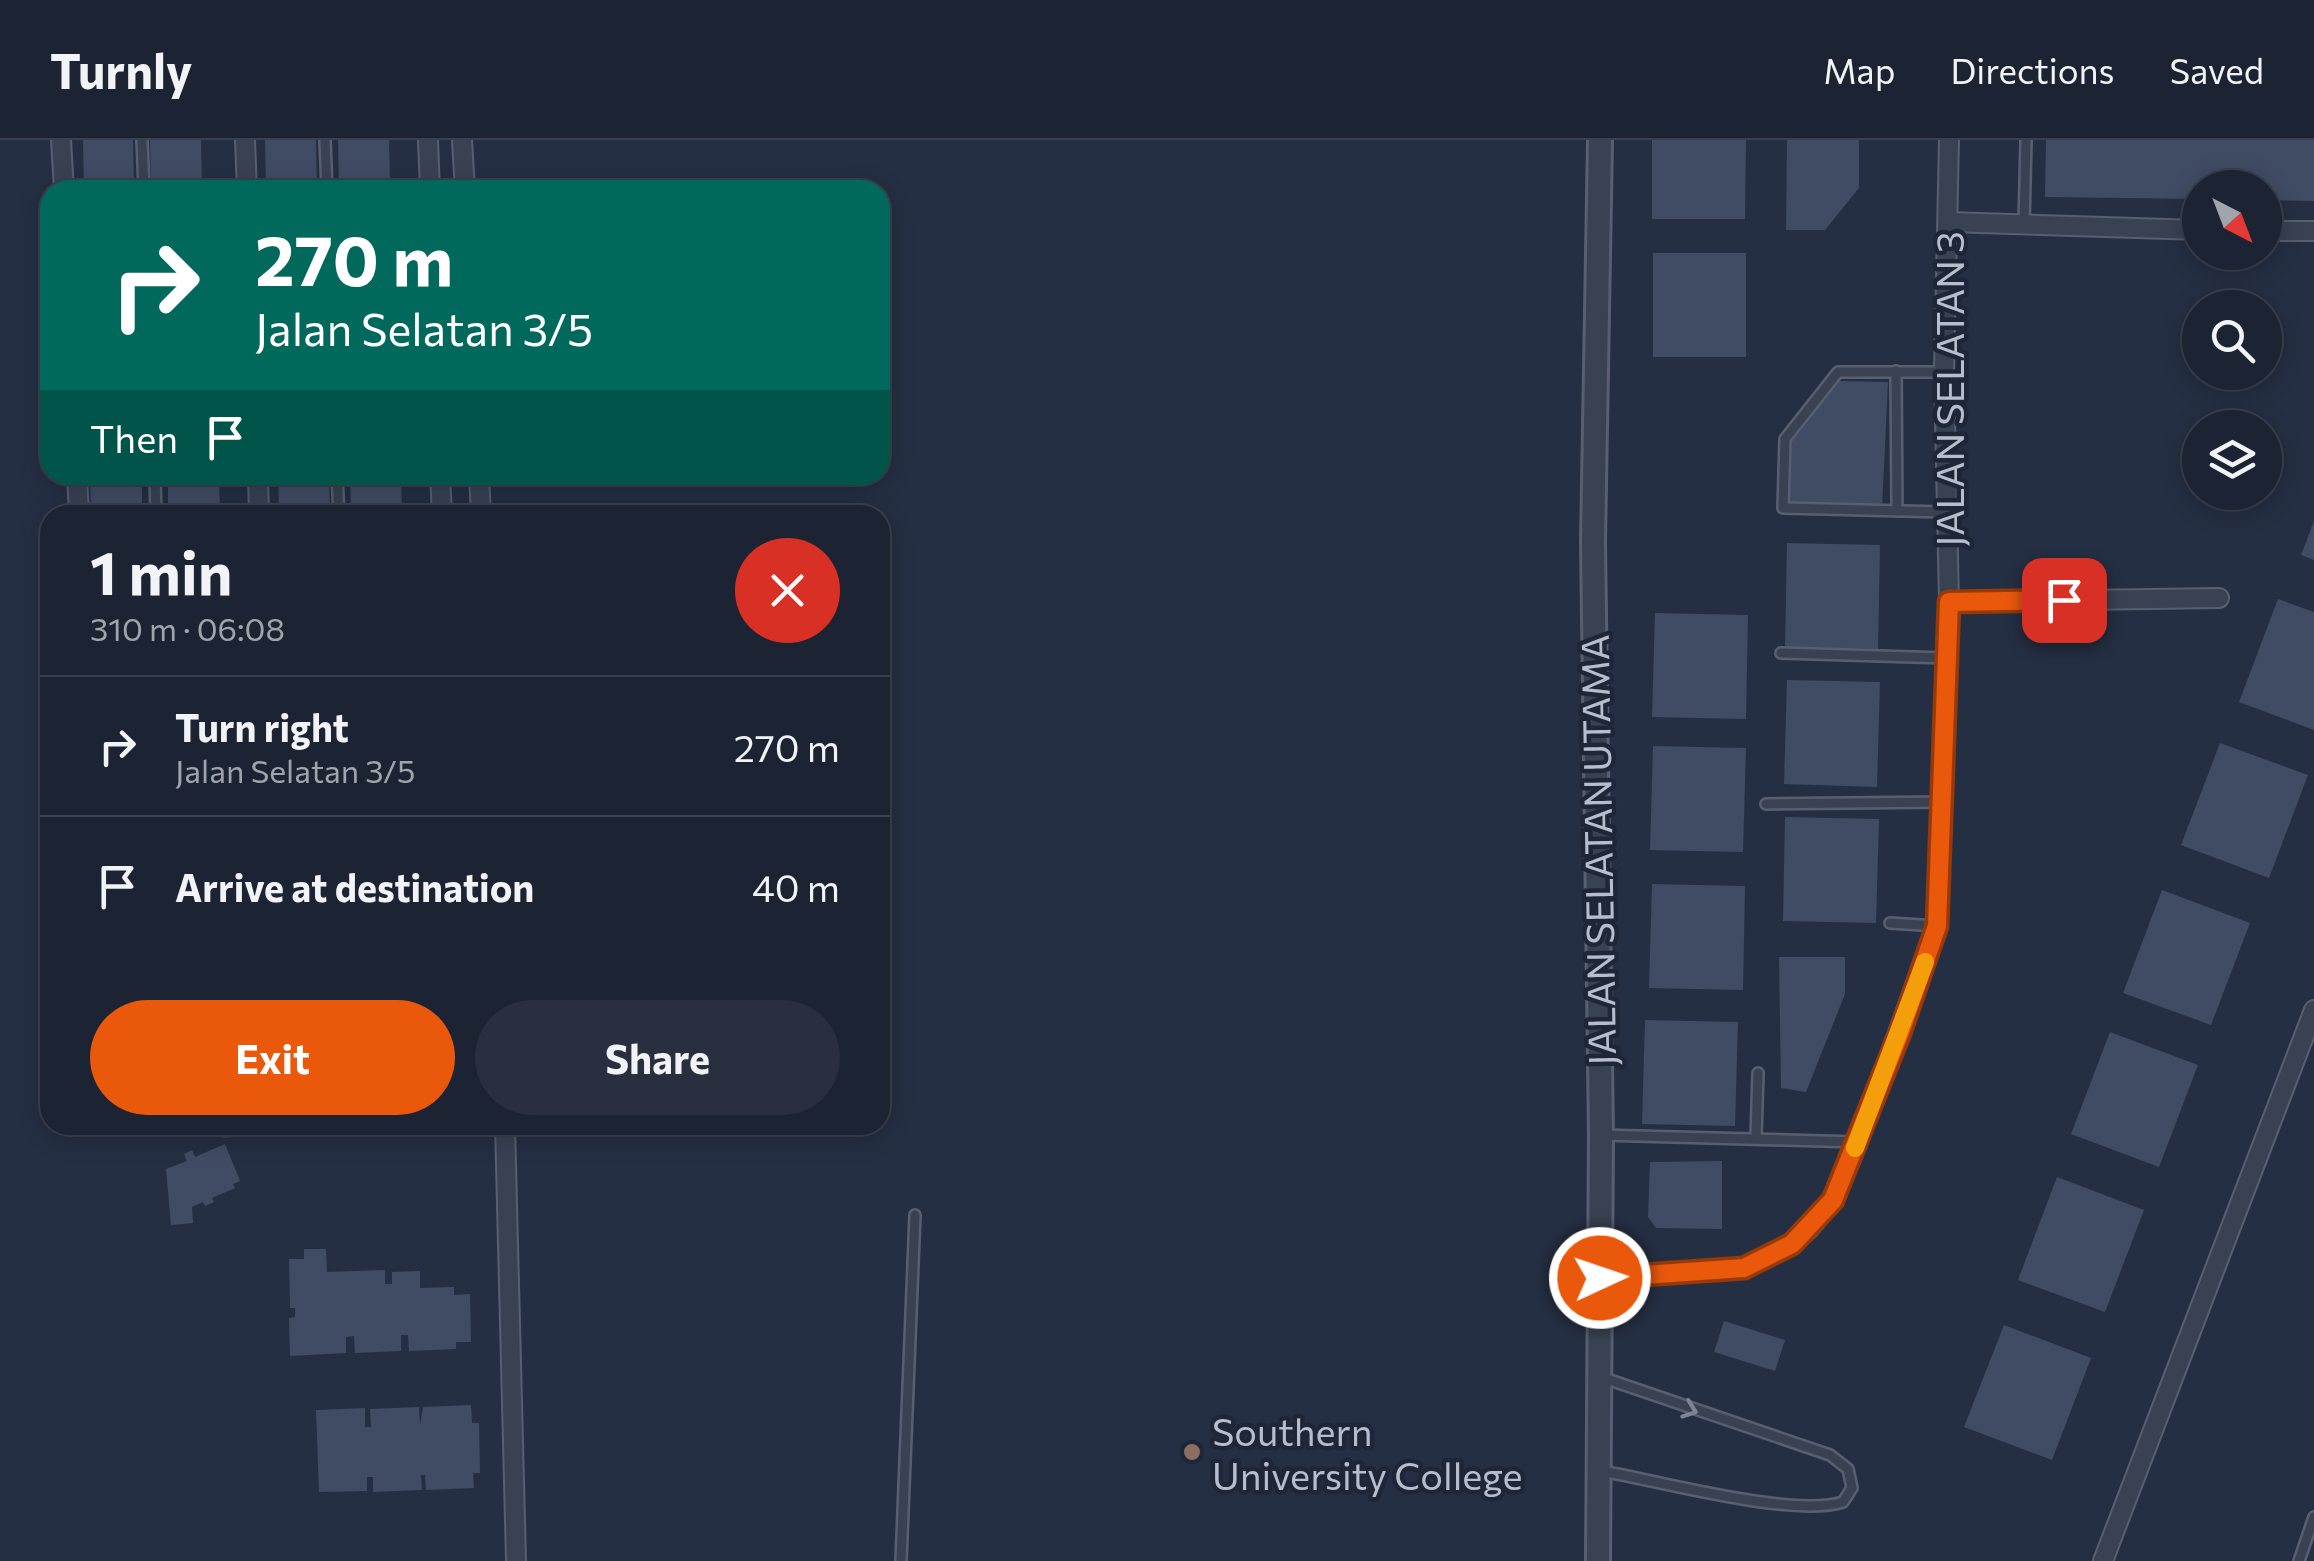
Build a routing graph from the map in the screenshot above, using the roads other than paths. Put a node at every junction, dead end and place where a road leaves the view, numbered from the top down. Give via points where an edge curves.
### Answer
1 (61, 140) edge
2 (142, 140) edge
3 (245, 140) edge
4 (325, 140) edge
5 (428, 140) edge
6 (462, 140) edge
7 (1600, 140) edge
8 (1949, 140) edge
9 (2026, 140) edge
10 (63, 180) edge
11 (144, 180) edge
12 (247, 180) edge
13 (327, 180) edge
14 (430, 180) edge
15 (464, 180) edge
16 (1948, 222) junction
17 (2024, 225) junction
18 (2182, 229) edge
19 (2282, 231) edge
20 (2314, 231) edge
21 (1896, 370) junction
22 (1944, 372) junction
23 (1897, 511) junction
24 (1944, 512) junction
25 (2219, 598) dead end
26 (1949, 602) junction
27 (1782, 653) dead end
28 (1946, 658) junction
29 (1945, 802) junction
30 (1766, 804) dead end
31 (1890, 923) dead end
32 (1937, 926) junction
33 (2314, 1010) edge
34 (1758, 1072) dead end
35 (505, 1135) edge
36 (1600, 1135) junction
37 (1756, 1137) junction
38 (1858, 1142) junction
39 (915, 1214) dead end
40 (1600, 1278) junction
41 (1599, 1376) junction
42 (1598, 1470) junction
43 (2314, 1518) edge
44 (516, 1561) edge
45 (901, 1561) edge
46 (1598, 1561) edge
47 (2103, 1561) edge
48 (2299, 1561) edge

1 - 10 street
2 - 11 lane
3 - 12 street
4 - 13 lane
5 - 14 street
6 - 15 street
7 - 36 street, JALAN SELATAN UTAMA via 1593,542
8 - 16 street, JALAN SELATAN 3
9 - 17 lane
16 - 17 street
16 - 22 street, JALAN SELATAN 3
17 - 18 street
19 - 20 street
21 - 22 lane
21 - 23 lane
21 - 23 lane via 1838,372 1785,439 1783,508
22 - 24 street, JALAN SELATAN 3
23 - 24 lane
24 - 26 street, JALAN SELATAN 3
25 - 26 street
26 - 28 street, JALAN SELATAN 3
27 - 28 lane
28 - 29 street, JALAN SELATAN 3
29 - 30 lane
29 - 32 street, JALAN SELATAN 3
31 - 32 lane
32 - 38 street, JALAN SELATAN 3
33 - 47 street
34 - 37 lane
35 - 44 street
36 - 37 lane
36 - 40 street, JALAN SELATAN UTAMA
37 - 38 lane
38 - 40 street, JALAN SELATAN 3 via 1833,1200 1792,1244 1744,1268
39 - 45 lane
40 - 41 street, JALAN SELATAN UTAMA
41 - 42 street, JALAN SELATAN UTAMA
41 -> 42 lane via 1830,1455 1848,1468 1852,1488 1843,1502 1830,1506 1788,1504
42 - 46 street, JALAN SELATAN UTAMA
43 - 48 lane

